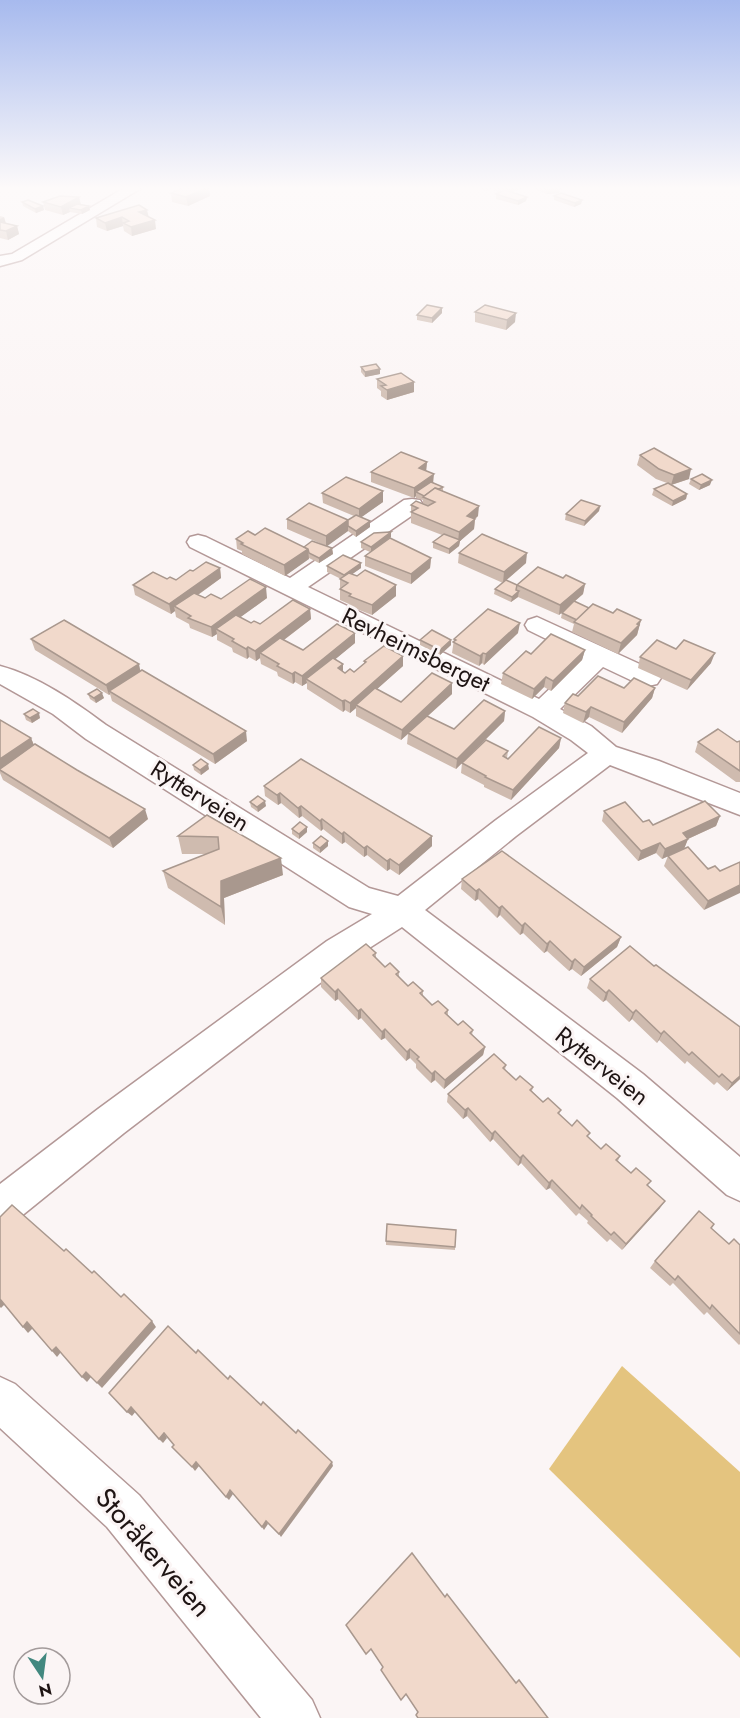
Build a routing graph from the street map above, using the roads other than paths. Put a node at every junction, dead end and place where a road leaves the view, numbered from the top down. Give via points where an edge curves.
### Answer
1 (412, 505) edge
2 (198, 542) dead end
3 (292, 587) junction
4 (537, 625) dead end
5 (600, 655) junction
6 (2, 660) edge
7 (648, 678) dead end
8 (542, 711) junction
9 (606, 754) junction
10 (740, 804) edge
11 (403, 910) junction
12 (740, 1182) edge
13 (0, 1208) edge
14 (0, 1399) edge
15 (294, 1718) edge

1 - 3 street
2 - 3 street, Revheimsberget
3 - 8 street, Revheimsberget
4 - 5 street
5 - 7 street
5 - 8 street
6 - 11 street, Rytterveien via 28,687 360,898
8 - 9 street, Revheimsberget via 581,733
9 - 10 street
9 - 11 street
11 - 12 street, Rytterveien via 630,1086
11 - 13 street via 329,958
14 - 15 street, Storåkerveien via 123,1510

